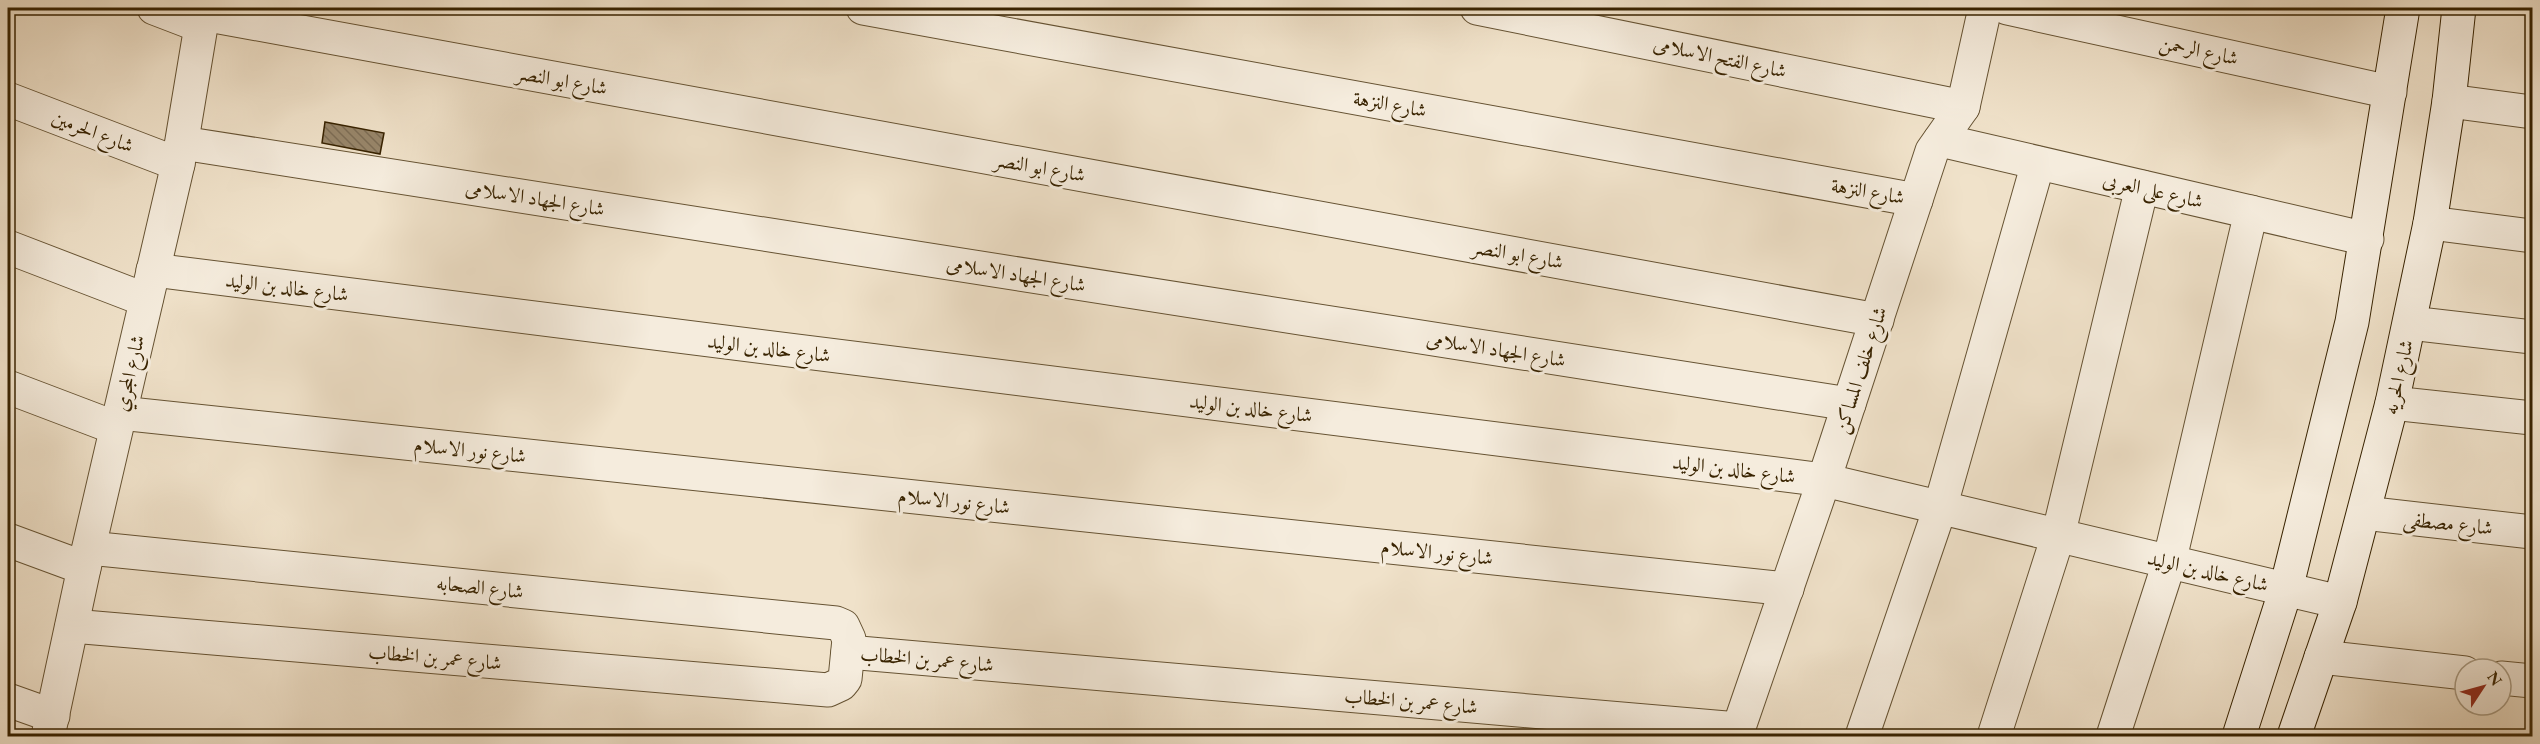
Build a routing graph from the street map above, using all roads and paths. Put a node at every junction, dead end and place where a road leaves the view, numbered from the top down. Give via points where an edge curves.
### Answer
1 (154, 8) edge
2 (863, 8) edge
3 (1478, 8) edge
4 (1985, 8) edge
5 (2007, 8) edge
6 (2403, 8) edge
7 (2459, 8) edge
8 (203, 16) edge
9 (2390, 92) junction
10 (8, 99) edge
11 (2449, 101) junction
12 (1963, 107) junction
13 (2532, 112) edge
14 (1940, 140) junction
15 (180, 153) junction
16 (2038, 163) junction
17 (2142, 187) junction
18 (1916, 200) junction
19 (2251, 212) junction
20 (2430, 223) junction
21 (2532, 236) edge
22 (2367, 239) junction
23 (8, 247) edge
24 (149, 285) junction
25 (1877, 320) junction
26 (2410, 323) junction
27 (2532, 337) edge
28 (8, 387) edge
29 (2392, 403) junction
30 (1849, 404) junction
31 (2532, 418) edge
32 (118, 421) junction
33 (1824, 480) junction
34 (1940, 508) junction
35 (2364, 513) junction
36 (2532, 532) edge
37 (2058, 536) junction
38 (8, 540) edge
39 (86, 558) junction
40 (2169, 563) junction
41 (1787, 589) junction
42 (2286, 589) junction
43 (2340, 602) junction
44 (72, 626) junction
45 (848, 652) junction
46 (2321, 657) junction
47 (2453, 673) edge
48 (2513, 679) edge
49 (2532, 681) edge
50 (8, 700) edge
51 (50, 726) edge
52 (1737, 733) edge
53 (1862, 736) edge
54 (1994, 736) edge
55 (2113, 736) edge
56 (2239, 736) edge
57 (2294, 736) edge

1 - 8 street, شارع ابو النصر
2 - 18 street, شارع النزهة
3 - 12 street, شارع الفتح الاسلامى
4 - 12 street, شارع خلف المساكن
5 - 9 street, شارع الرحمن
6 - 9 street
7 - 11 street, شارع الحريه
8 - 15 street, شارع المجري
8 - 25 street, شارع ابو النصر
9 - 22 street
10 - 15 street, شارع الحرمين
11 - 13 street
11 - 20 street, شارع الحريه
12 - 14 street, شارع خلف المساكن
14 - 16 street, شارع على العربى
14 - 18 street, شارع خلف المساكن via 1932,151
15 - 24 street, شارع المجري
15 - 30 street, شارع الجهاد الاسلامى
16 - 17 street, شارع على العربى
16 - 34 street
17 - 19 street, شارع على العربى
17 - 37 street
18 - 25 street, شارع خلف المساكن
19 - 22 street, شارع على العربى
19 - 40 street
20 - 21 street
20 - 26 street, شارع الحريه
22 - 42 street via 2352,322
23 - 24 street, شارع خالد بن الوليد
24 - 32 street, شارع المجري
24 - 33 street, شارع خالد بن الوليد
25 - 30 street, شارع خلف المساكن
26 - 27 street
26 - 29 street, شارع الحريه
28 - 32 street, شارع نور الاسلام
29 - 31 street
29 - 35 street, شارع الحريه
30 - 33 street, شارع خلف المساكن
32 - 39 street, شارع المجري
32 - 41 street, شارع نور الاسلام
33 - 34 street, شارع خالد بن الوليد
33 - 41 street, شارع خلف المساكن
34 - 37 street, شارع خالد بن الوليد
34 - 53 street
35 - 36 street, شارع مصطفى
35 - 43 street, شارع الحريه
37 - 40 street, شارع خالد بن الوليد
37 - 54 street
38 - 39 street
39 - 44 street, شارع المجري
39 - 45 street, شارع الصحابه via 836,623 847,631
40 - 42 street, شارع خالد بن الوليد
40 - 55 street
41 - 52 street, شارع خلف المساكن
42 - 43 street, شارع خالد بن الوليد
42 - 56 street
43 - 46 street, شارع الحريه
44 - 45 street, شارع عمر بن الخطاب via 828,690 844,679
44 - 51 street, شارع المجري
45 - 52 street, شارع عمر بن الخطاب
46 - 47 street
46 - 57 street, شارع الحريه
48 - 49 street
50 - 51 street

